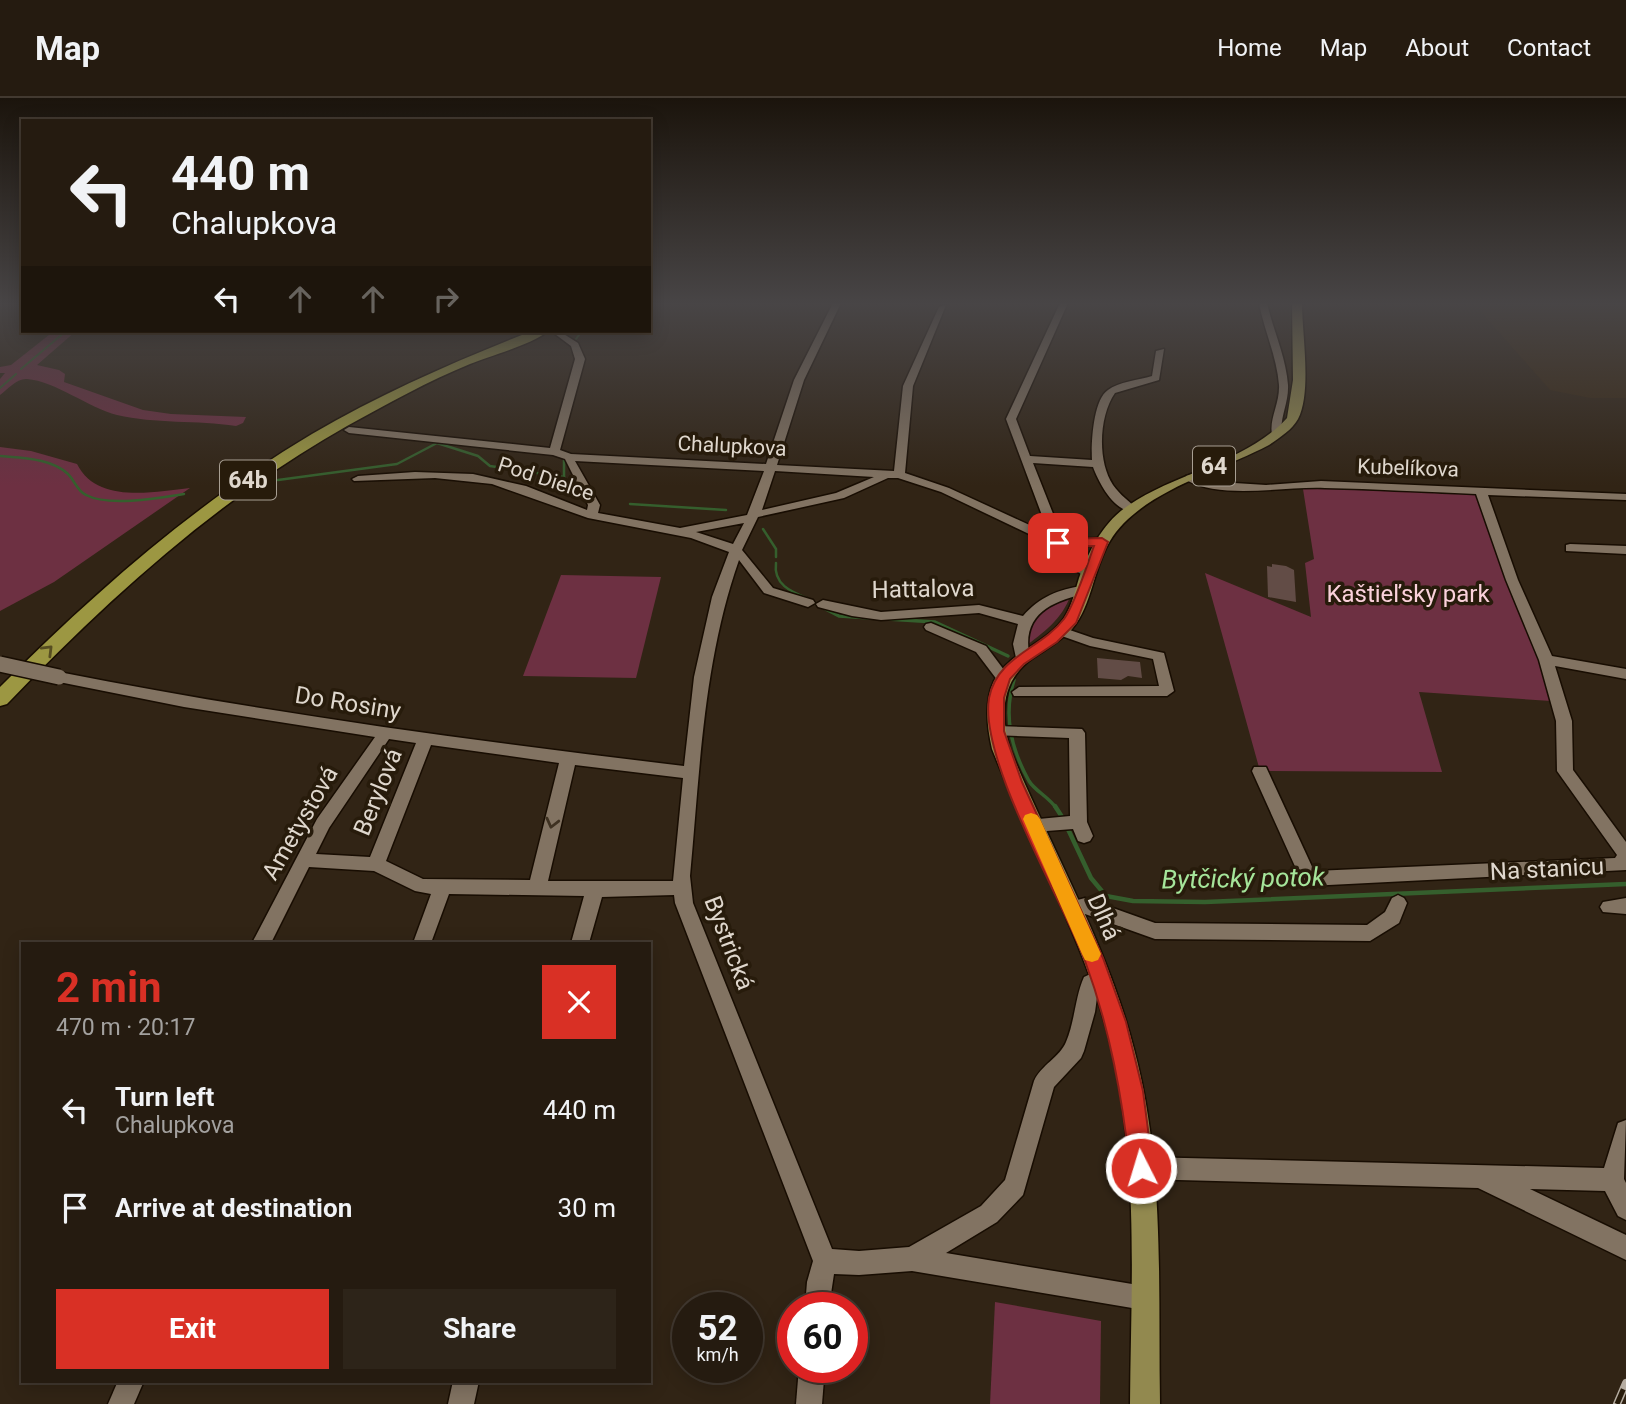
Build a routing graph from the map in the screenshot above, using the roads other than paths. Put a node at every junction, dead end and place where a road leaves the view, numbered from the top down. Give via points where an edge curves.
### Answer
1 (447, 364) edge
2 (457, 364) edge
3 (579, 364) edge
4 (807, 364) edge
5 (918, 364) edge
6 (1036, 364) edge
7 (1159, 364) edge
8 (1279, 364) edge
9 (1297, 364) edge
10 (349, 430) dead end
11 (1277, 434) junction
12 (554, 452) junction
13 (570, 457) junction
14 (1027, 460) junction
15 (1098, 464) junction
16 (770, 467) junction
17 (892, 475) junction
18 (358, 478) dead end
19 (1190, 478) junction
20 (1481, 491) junction
21 (1626, 497) edge
22 (1131, 509) junction
23 (593, 515) junction
24 (752, 517) junction
25 (679, 531) junction
26 (1102, 542) junction
27 (1058, 543) junction
28 (1570, 548) dead end
29 (736, 550) junction
30 (1626, 550) edge
31 (1088, 572) junction
32 (1083, 590) junction
33 (808, 603) dead end
34 (823, 604) dead end
35 (1024, 621) junction
36 (931, 627) dead end
37 (1061, 631) junction
38 (1023, 658) junction
39 (1546, 660) junction
40 (0, 664) edge
41 (1626, 674) edge
42 (0, 678) edge
43 (1011, 685) junction
44 (0, 699) edge
45 (1005, 731) junction
46 (386, 732) junction
47 (426, 738) junction
48 (568, 759) junction
49 (1260, 771) dead end
50 (692, 773) junction
51 (1034, 825) junction
52 (304, 860) junction
53 (376, 864) junction
54 (442, 887) junction
55 (681, 887) junction
56 (537, 888) junction
57 (595, 890) junction
58 (1398, 903) dead end
59 (1072, 908) junction
60 (262, 942) edge
61 (422, 942) edge
62 (580, 942) edge
63 (1101, 978) junction
64 (1626, 1131) edge
65 (1141, 1168) junction
66 (1477, 1175) junction
67 (1612, 1180) junction
68 (1626, 1208) edge
69 (1626, 1248) edge
70 (912, 1259) junction
71 (825, 1261) junction
72 (818, 1292) edge
73 (1144, 1298) junction
74 (130, 1383) edge
75 (466, 1383) edge
76 (811, 1383) edge
77 (121, 1404) edge
78 (461, 1404) edge
79 (809, 1404) edge
80 (1146, 1404) edge

1 - 42 highway, 64b via 330,420 197,505 80,601
44 -> 2 highway, 64b via 69,628 185,526 265,468 341,422
3 - 12 street
4 - 16 street, Bystrická
5 - 17 street via 908,386
6 - 14 street via 1011,419
7 - 15 street via 1156,379 1107,395
8 - 11 street via 1283,393
9 - 11 main road, 64 via 1297,401 1291,422
10 - 12 street, Chalupkova
11 - 19 main road, 64
12 - 13 street, Chalupkova
13 - 16 street, Chalupkova
13 - 23 street via 594,505
14 - 15 street
14 - 27 street
15 - 22 street via 1115,496
16 - 17 street, Chalupkova
16 - 24 street, Bystrická
17 - 24 street, Pod Dielce
17 - 27 street, Chalupkova via 945,490
18 - 23 street, Pod Dielce via 435,475 490,480
19 - 20 street, Kubelíkova via 1201,484 1266,488 1321,484
19 - 22 main road, 64
20 - 21 street, Kubelíkova
20 - 39 street, Na stanicu via 1511,580
22 - 26 main road, 64
23 - 25 street, Pod Dielce
24 - 25 street, Pod Dielce
24 - 29 street, Bystrická
25 - 29 street, Pod Dielce
26 - 27 street, Chalupkova
26 - 31 main road, 64
27 - 31 street via 1076,566
28 - 30 street
29 - 33 street via 764,587
29 - 50 street, Bystrická via 719,597 704,664
31 - 32 main road, 64
32 - 35 street via 1067,591
32 - 37 main road, 64 via 1071,620
34 - 35 street, Hattalova via 892,616 979,609
35 - 38 street via 1019,635
36 - 43 street, Hattalova via 981,649
37 - 38 main road, 64
37 - 43 street via 1159,656 1167,691
38 - 43 main road, 64
39 - 41 street
39 - 49 street, Na stanicu via 1564,721 1565,771 1626,855 1619,865 1309,879
40 - 46 street, Do Rosiny, bridge via 184,702
43 - 45 main road, Dlhá via 997,698
45 - 51 main road, Dlhá via 1014,782
45 - 51 street via 1077,733 1073,826
46 - 47 street, Do Rosiny
46 - 52 street, Ametystová
47 - 48 street, Do Rosiny
47 - 53 street, Berylová
48 - 50 street, Do Rosiny
48 -> 56 street
50 - 55 street, Bystrická
51 - 59 main road, Dlhá
52 - 53 street
52 - 60 street, Ametystová
53 - 54 street via 421,887
54 - 56 street
54 - 61 street
55 - 57 street
55 - 71 street, Bystrická
56 - 57 street
57 - 62 street
58 - 59 street via 1392,917 1370,933 1155,930 1086,906
59 - 63 main road, Dlhá
63 - 65 main road, Dlhá via 1129,1073
63 - 70 street via 1088,990 1074,1051 1045,1080 1015,1187 989,1214
64 - 67 street
65 - 66 street
65 - 73 main road, Dlhá
66 - 67 street
66 - 69 street
67 - 68 street
70 - 71 street
70 - 73 street
71 - 72 street
73 - 80 main road, Dlhá
74 - 77 street
75 - 78 street
76 - 79 street

